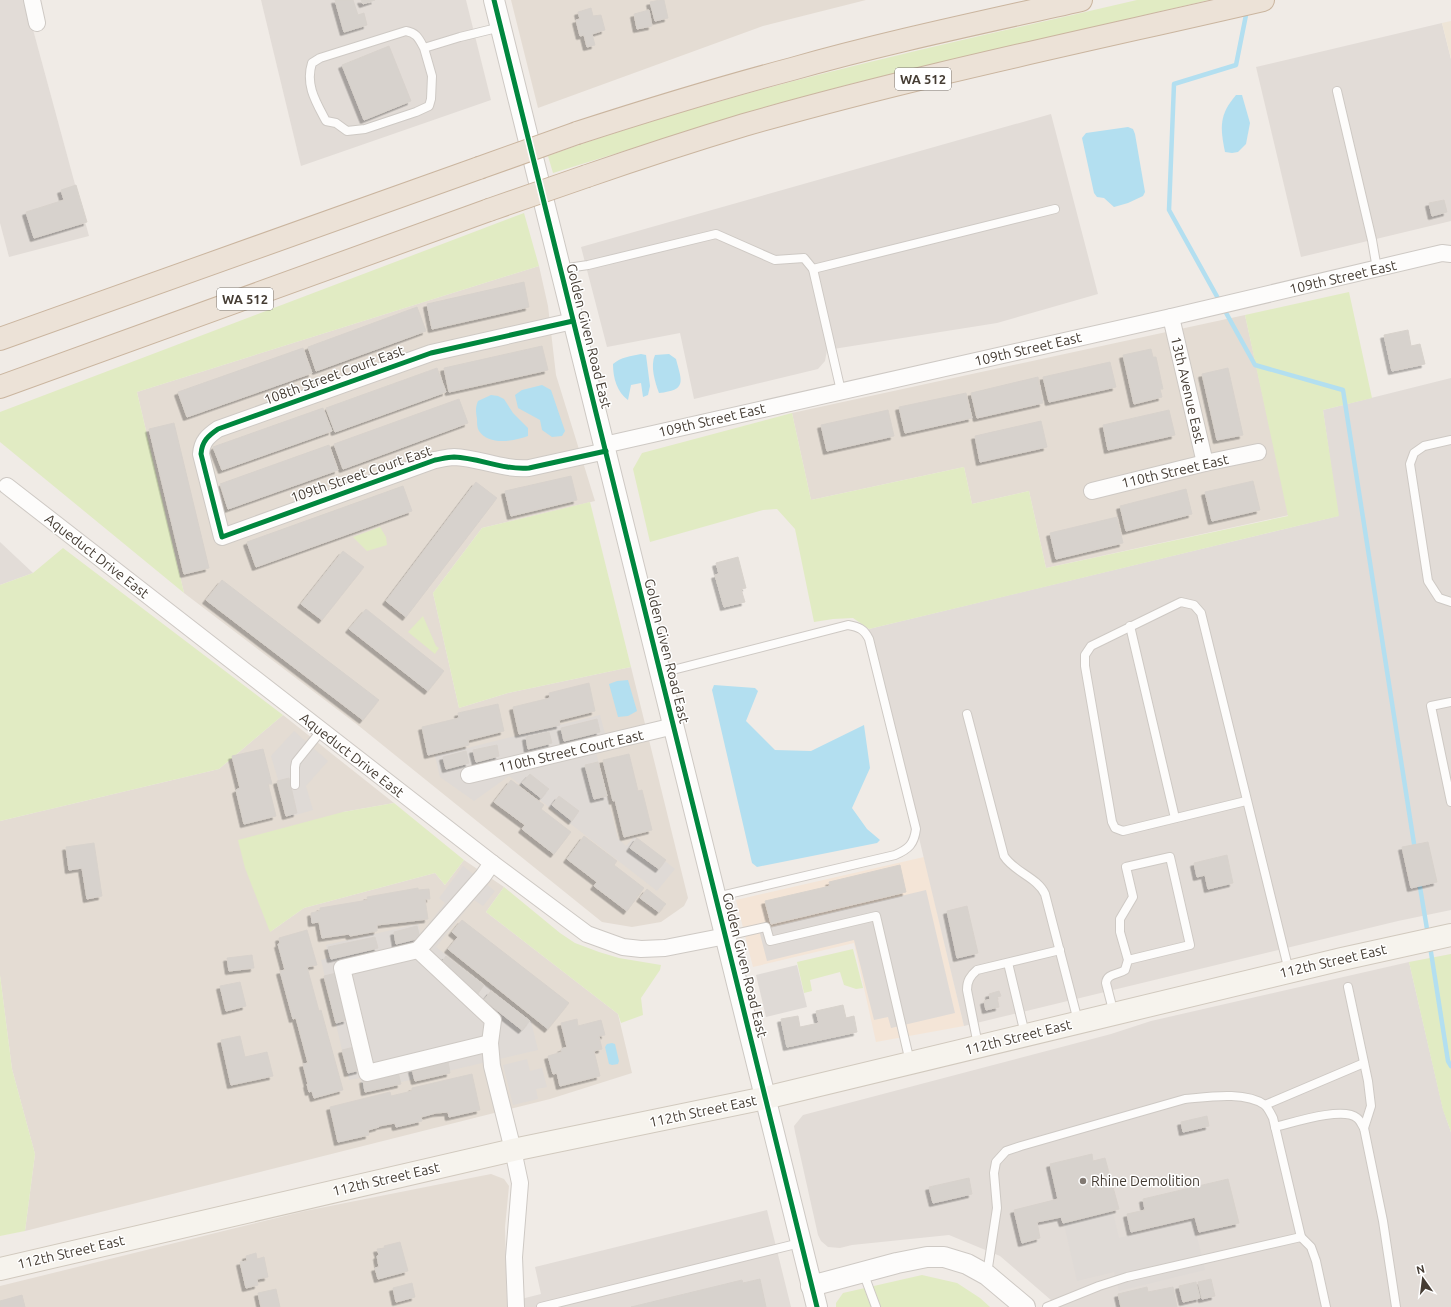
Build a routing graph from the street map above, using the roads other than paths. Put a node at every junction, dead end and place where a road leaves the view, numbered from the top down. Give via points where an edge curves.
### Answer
1 (32, 0) edge
2 (494, 0) edge
3 (1081, 0) edge
4 (1263, 0) edge
5 (37, 23) dead end
6 (501, 27) junction
7 (424, 48) junction
8 (1336, 91) dead end
9 (1055, 208) dead end
10 (1451, 254) edge
11 (1377, 268) junction
12 (813, 269) junction
13 (561, 270) junction
14 (1170, 317) junction
15 (573, 321) junction
16 (0, 339) edge
17 (0, 387) edge
18 (841, 391) junction
19 (1451, 440) edge
20 (605, 448) junction
21 (1258, 452) dead end
22 (1205, 463) junction
23 (7, 486) dead end
24 (1092, 491) dead end
25 (222, 537) joint
26 (1451, 602) edge
27 (1130, 626) junction
28 (660, 673) junction
29 (1451, 702) edge
30 (967, 714) dead end
31 (674, 726) junction
32 (321, 731) junction
33 (469, 775) dead end
34 (295, 785) dead end
35 (1246, 801) junction
36 (1451, 802) edge
37 (1175, 818) junction
38 (487, 869) junction
39 (716, 897) junction
40 (1451, 935) edge
41 (726, 936) junction
42 (418, 950) junction
43 (1060, 950) junction
44 (1128, 960) junction
45 (1008, 963) junction
46 (1289, 971) junction
47 (1348, 987) dead end
48 (1114, 1014) junction
49 (1079, 1022) junction
50 (1025, 1035) junction
51 (490, 1043) junction
52 (978, 1046) junction
53 (911, 1063) junction
54 (1364, 1063) junction
55 (765, 1098) junction
56 (1266, 1105) junction
57 (1276, 1127) junction
58 (1364, 1128) junction
59 (513, 1150) junction
60 (1301, 1236) junction
61 (800, 1243) junction
62 (0, 1269) edge
63 (863, 1272) junction
64 (987, 1275) junction
65 (811, 1286) junction
66 (516, 1307) edge
67 (540, 1307) edge
68 (817, 1307) edge
69 (876, 1307) edge
70 (1025, 1307) edge
71 (1047, 1307) edge
72 (1326, 1307) edge
73 (1396, 1307) edge

1 - 5 street
2 - 6 street, Golden Given Road East
3 - 16 highway, bridge via 793,68 654,108 577,133
4 - 17 highway, WA 512, bridge via 961,69 804,109 665,149
6 - 7 lane
6 - 13 street, Golden Given Road East
7 - 7 lane via 418,35 406,31 320,58 312,63 308,78 326,121 336,123 347,131 366,129 429,106 432,76
8 - 11 lane
9 - 12 lane
10 - 11 street, 109th Street East via 1442,253
11 - 14 street, 109th Street East
12 - 13 lane via 804,258 775,260 716,234
12 - 18 lane
13 - 15 street, Golden Given Road East
14 - 18 street, 109th Street East
14 - 22 street, 13th Avenue East
15 - 20 street, Golden Given Road East
15 - 25 street, 108th Street Court East via 432,353 218,429 204,441 201,454
18 - 20 street, 109th Street East
19 - 26 lane via 1424,446 1414,453 1410,464 1428,581 1439,598
20 - 25 street, 109th Street Court East via 518,469 454,457 435,460
20 - 28 street, Golden Given Road East
21 - 22 street, 110th Street East
22 - 24 street, 110th Street East
23 - 32 street, Aqueduct Drive East
27 - 35 lane via 1181,602 1194,605 1201,613
27 - 37 lane
27 - 37 lane via 1091,646 1085,655 1112,822 1115,828 1123,831
28 - 31 street, Golden Given Road East
28 - 39 lane via 848,625 865,631 869,639 916,829 911,845 895,855
29 - 36 lane via 1431,706
30 - 43 lane via 1004,856 1042,887
31 - 33 street, 110th Street Court East
31 - 39 street, Golden Given Road East
32 - 34 lane via 296,762
32 - 38 street, Aqueduct Drive East
35 - 37 lane
35 - 46 lane
38 - 41 street, Aqueduct Drive East via 587,934 623,947 665,948
38 - 42 street
39 - 41 street, Golden Given Road East
40 - 46 main road, 112th Street East
41 - 53 lane via 766,926 770,941 876,916
41 - 55 street, Golden Given Road East
42 - 51 street via 492,1020
42 - 51 street via 342,968 367,1073
43 - 45 lane
43 - 49 lane
44 - 44 lane via 1190,945 1170,857 1126,867 1133,897 1120,919 1120,932
44 - 48 lane via 1125,970 1106,978
45 - 50 lane
45 - 52 lane via 977,970 967,983
46 - 48 main road, 112th Street East
47 - 54 lane
48 - 49 main road, 112th Street East
49 - 50 main road, 112th Street East
50 - 52 main road, 112th Street East
51 - 59 street via 492,1066
52 - 53 main road, 112th Street East
53 - 55 main road, 112th Street East
54 - 56 lane
54 - 58 lane via 1371,1106
55 - 59 main road, 112th Street East
55 - 61 street, Golden Given Road East
56 - 57 lane
56 - 64 lane via 1247,1097 1185,1099 1006,1151 996,1162 994,1173 997,1208
57 - 58 lane via 1342,1113 1356,1117
57 - 60 lane
58 - 73 lane via 1383,1220
59 - 62 main road, 112th Street East
59 - 66 street via 520,1183 514,1257
60 - 71 lane via 1127,1277
60 - 72 lane via 1311,1247 1316,1261
61 - 65 street, Golden Given Road East
61 - 67 lane
63 - 64 street via 927,1257 944,1257 967,1264
63 - 65 street
63 - 69 lane
64 - 70 street
65 - 68 street, Golden Given Road East

